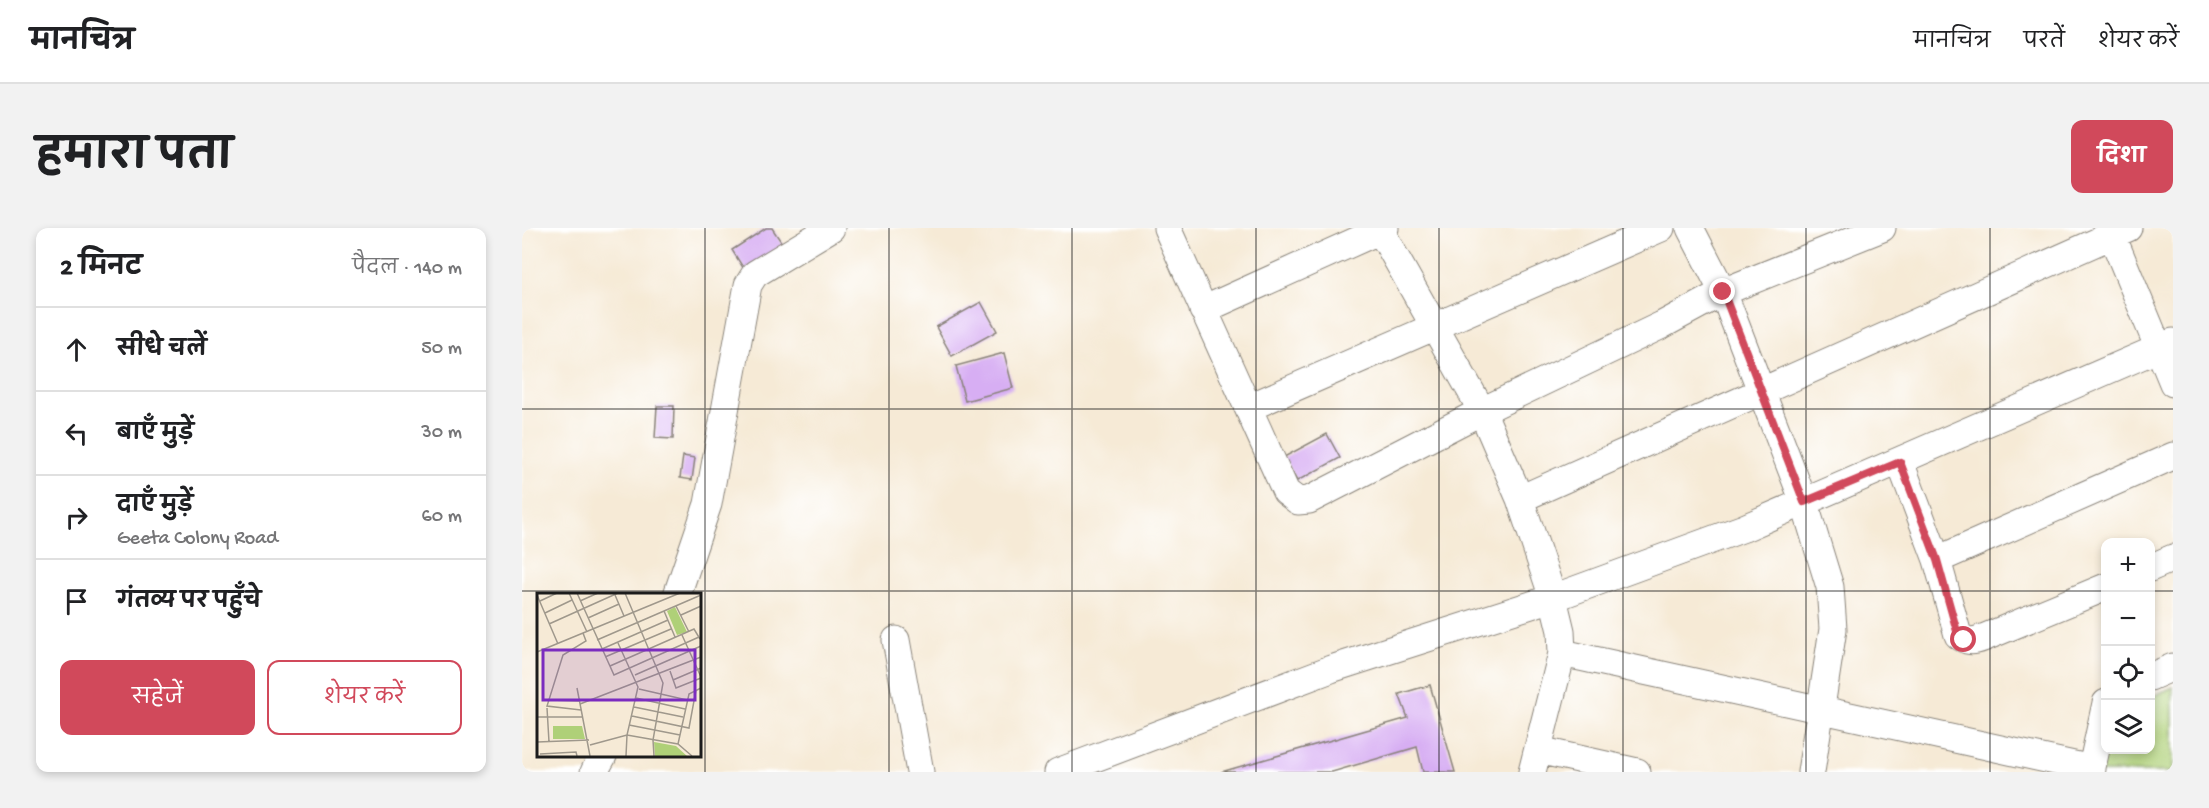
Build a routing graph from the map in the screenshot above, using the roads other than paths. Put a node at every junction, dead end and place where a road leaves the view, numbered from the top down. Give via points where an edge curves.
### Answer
1 (831, 228) edge
2 (1167, 228) edge
3 (1661, 228) edge
4 (1690, 228) edge
5 (1882, 228) edge
6 (1381, 229) edge
7 (2117, 230) edge
8 (1723, 292) junction
9 (1203, 310) junction
10 (1433, 327) junction
11 (2165, 346) edge
12 (2173, 382) edge
13 (1761, 393) junction
14 (1250, 407) junction
15 (1482, 411) junction
16 (2173, 456) edge
17 (1900, 462) junction
18 (1520, 499) junction
19 (1804, 502) junction
20 (2173, 558) edge
21 (1937, 560) junction
22 (2155, 566) edge
23 (2101, 589) edge
24 (678, 593) edge
25 (1553, 598) junction
26 (896, 640) dead end
27 (1562, 653) junction
28 (2173, 667) edge
29 (2155, 675) edge
30 (1821, 710) junction
31 (2101, 714) edge
32 (602, 757) edge
33 (1535, 761) edge
34 (2092, 771) edge
35 (594, 772) edge
36 (920, 772) edge
37 (1058, 772) edge
38 (1637, 772) edge
39 (1811, 772) edge

1 - 24 street via 755,274 748,285 708,504
2 - 9 street
3 - 10 street
4 - 8 street
5 - 8 street
6 - 9 street
6 - 10 street
7 - 11 street
7 - 13 street
8 - 13 street
8 - 15 street
9 - 14 street
10 - 14 street
10 - 15 street
11 - 12 street
11 - 17 street
13 - 18 street
13 - 19 street
14 - 15 street via 1286,492 1298,501 1309,500
15 - 18 street
16 - 21 street
17 - 19 street
17 - 21 street
18 - 25 street
19 - 25 street
19 - 30 street via 1830,598 1833,629
20 - 22 street
21 - 23 street via 1958,635 1964,640 1974,641
25 - 27 street
25 - 37 street via 1331,669
26 - 36 street
27 - 30 street
27 - 33 street
28 - 29 street
30 - 34 street
30 - 39 street
31 - 34 street
32 - 35 street
33 - 38 street

